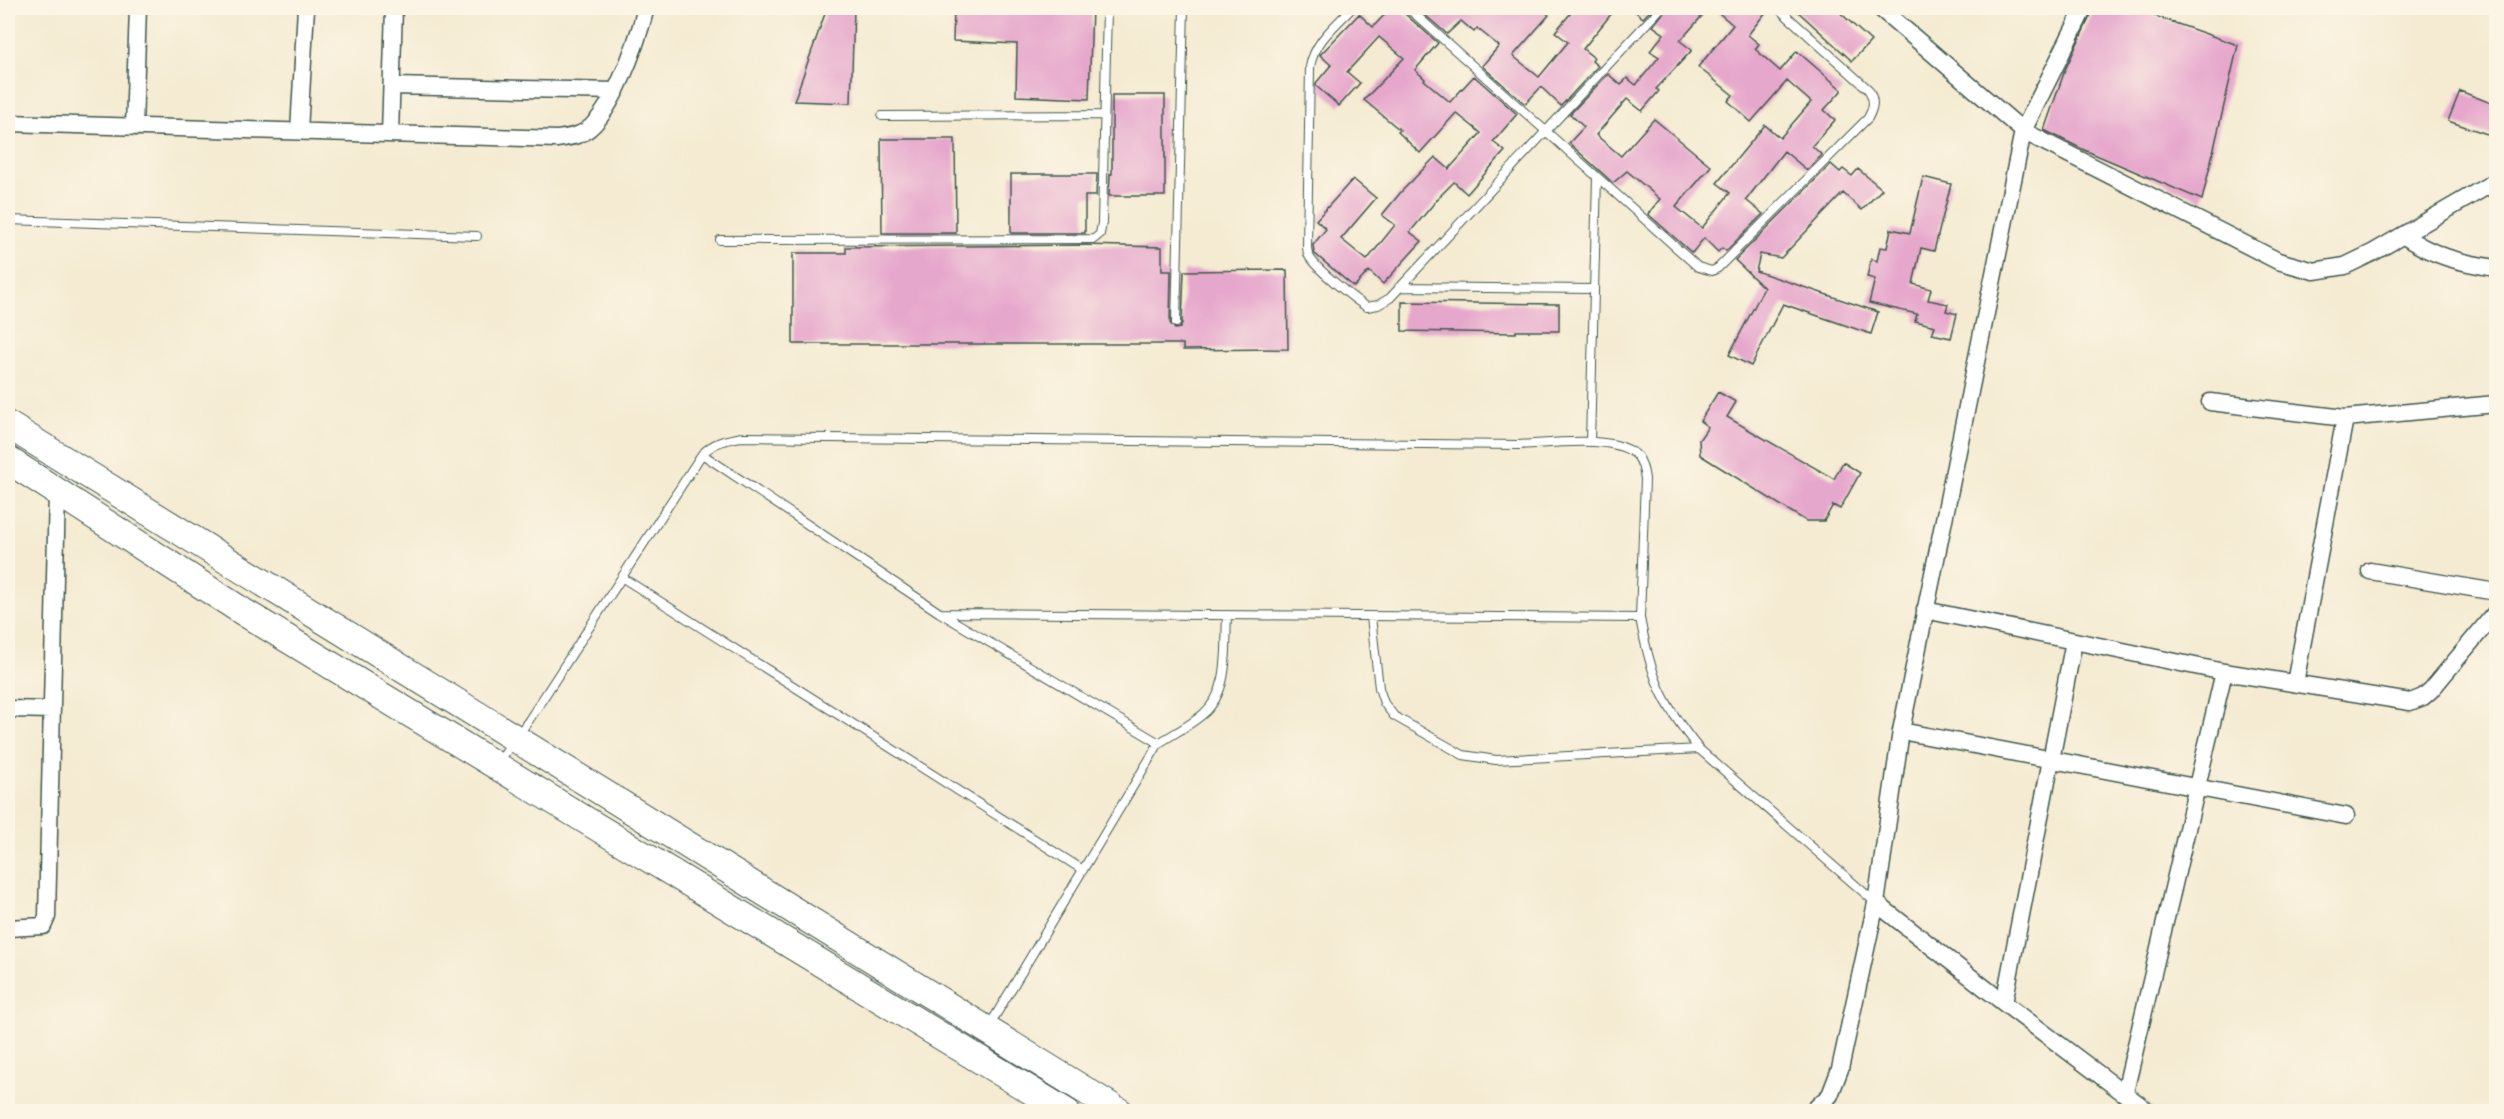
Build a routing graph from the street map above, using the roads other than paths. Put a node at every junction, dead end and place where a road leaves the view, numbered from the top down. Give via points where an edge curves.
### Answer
1 (138, 8) edge
2 (306, 8) edge
3 (394, 8) edge
4 (646, 8) edge
5 (1107, 8) edge
6 (1184, 8) edge
7 (1352, 8) edge
8 (1408, 8) edge
9 (1661, 8) edge
10 (1778, 8) edge
11 (1880, 8) edge
12 (2084, 8) edge
13 (392, 86) junction
14 (616, 92) junction
15 (1104, 115) junction
16 (882, 116) dead end
17 (8, 123) edge
18 (134, 127) junction
19 (1545, 130) junction
20 (299, 131) junction
21 (2023, 131) junction
22 (390, 134) junction
23 (1597, 177) junction
24 (2496, 181) edge
25 (8, 220) edge
26 (2403, 235) junction
27 (477, 236) dead end
28 (720, 240) dead end
29 (2496, 268) edge
30 (1399, 288) junction
31 (1593, 289) junction
32 (1176, 323) dead end
33 (2210, 402) dead end
34 (2496, 404) edge
35 (2345, 418) junction
36 (8, 425) edge
37 (1590, 442) junction
38 (702, 454) junction
39 (8, 460) edge
40 (57, 492) junction
41 (2370, 571) dead end
42 (622, 578) junction
43 (2496, 592) edge
44 (1924, 610) junction
45 (2496, 612) edge
46 (940, 613) junction
47 (1227, 615) junction
48 (1371, 617) junction
49 (1640, 618) junction
50 (2074, 641) junction
51 (2224, 672) junction
52 (2295, 683) junction
53 (8, 709) edge
54 (52, 710) junction
55 (1900, 731) junction
56 (517, 738) junction
57 (1159, 743) junction
58 (1699, 749) junction
59 (2052, 760) junction
60 (496, 766) junction
61 (2197, 787) junction
62 (2346, 816) dead end
63 (1083, 870) junction
64 (1876, 903) junction
65 (8, 928) edge
66 (2004, 1003) junction
67 (988, 1028) junction
68 (2125, 1092) junction
69 (1066, 1112) edge
70 (1120, 1112) edge
71 (1812, 1112) edge
72 (2149, 1112) edge

1 - 18 street
2 - 20 street
3 - 13 street
4 - 14 street
5 - 15 lane
6 - 32 lane
7 - 30 lane via 1318,45 1310,67 1308,256 1367,307 1378,306
8 - 19 lane
9 - 19 lane
10 - 23 lane via 1868,89 1873,96 1872,111 1718,268 1712,271 1698,267
11 - 21 street
12 - 21 street
13 - 14 street
13 - 22 street
14 - 22 street via 601,118 581,134 557,139
15 - 16 lane
15 - 28 lane via 1102,223 1100,234 1094,239
17 - 18 street
18 - 20 street
19 - 23 lane
19 - 30 lane
20 - 22 street
21 - 26 street via 2278,261 2314,271 2345,266
21 - 44 street
23 - 31 lane
24 - 26 street
25 - 27 lane
26 - 29 street via 2442,258
30 - 31 lane
31 - 37 lane
33 - 35 street
34 - 35 street
35 - 52 street
36 - 56 main road
37 - 38 lane via 1519,445 741,437 712,444
37 - 49 lane via 1620,446 1637,456 1643,467
38 - 42 lane
38 - 46 lane
39 - 40 main road
40 - 54 street
40 - 60 main road via 245,614
41 - 43 street
42 - 56 lane
42 - 63 lane
44 - 50 street
44 - 55 street
45 - 52 street via 2431,690 2410,702
46 - 47 lane
46 - 57 lane
47 - 48 lane
47 - 57 lane via 1223,683 1216,699 1203,715
48 - 49 lane
48 - 58 lane via 1384,704 1394,716 1463,755 1496,760
49 - 58 lane via 1647,659 1658,688 1675,719
50 - 51 street
50 - 59 street
51 - 52 street
51 - 61 street
53 - 54 street
54 - 65 street via 47,916 38,928
55 - 59 street
55 - 64 street
56 - 60 lane
56 - 67 main road
57 - 63 lane
58 - 64 lane
59 - 61 street
59 - 66 street
60 - 69 main road
61 - 62 street
61 - 68 street
63 - 67 lane
64 - 66 street
64 - 71 street via 1840,1068 1830,1095
66 - 68 street
67 - 70 main road
68 - 72 street

